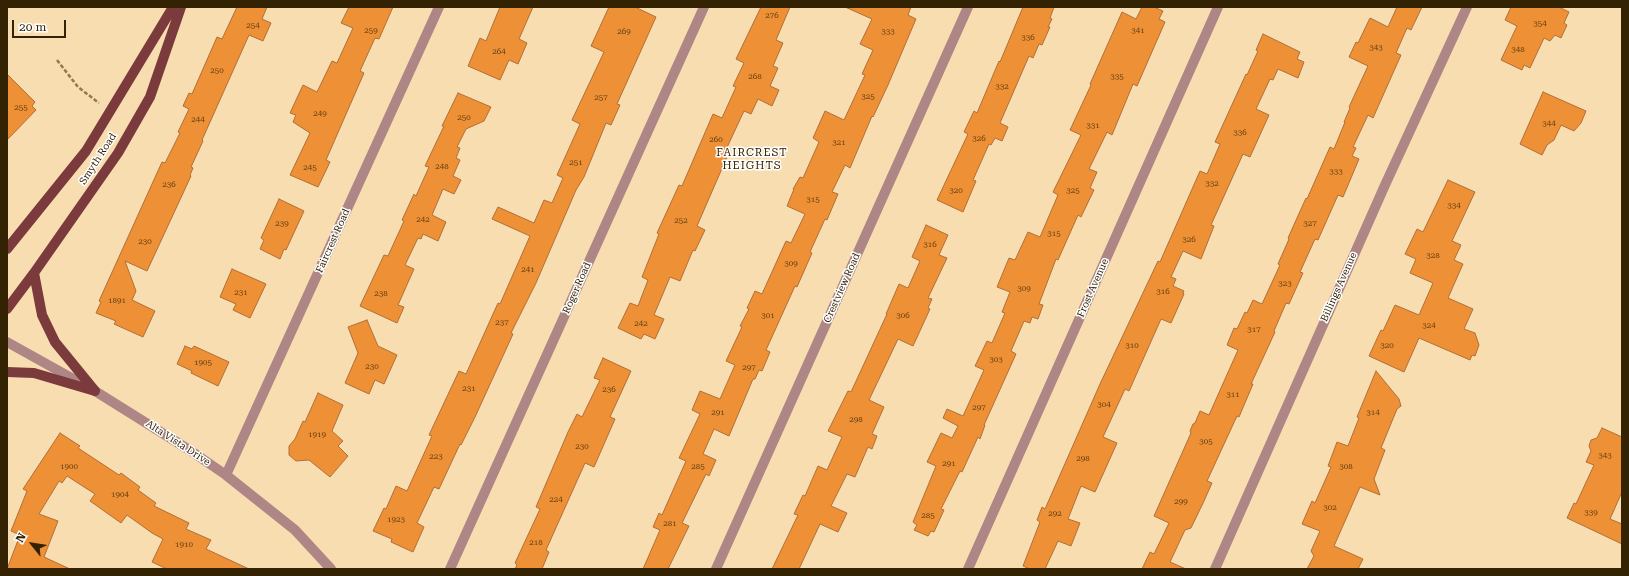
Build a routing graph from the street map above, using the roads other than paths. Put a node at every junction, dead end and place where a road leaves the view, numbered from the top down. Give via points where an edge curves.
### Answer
1 (173, 7) edge
2 (181, 7) edge
3 (439, 7) edge
4 (704, 7) edge
5 (968, 7) edge
6 (1218, 7) edge
7 (1467, 7) edge
8 (8, 246) edge
9 (34, 273) junction
10 (7, 309) edge
11 (7, 342) edge
12 (7, 372) edge
13 (95, 391) junction
14 (226, 475) junction
15 (331, 569) edge
16 (450, 569) edge
17 (716, 569) edge
18 (968, 569) edge
19 (1215, 569) edge

1 - 8 main road, Smyth Road via 86,151
2 - 9 main road, Smyth Road via 150,97 118,153
3 - 14 street, Faircrest Road
4 - 16 street, Roger Road
5 - 17 street, Crestview Road
6 - 18 street, Frost Avenue
7 - 19 street, Billings Avenue
9 - 10 main road, Smyth Road
9 - 13 main road via 42,315 55,342
11 - 13 street, Alta Vista Drive
12 - 13 main road via 34,372
13 - 14 street, Alta Vista Drive
14 - 15 street, Alta Vista Drive via 295,530

